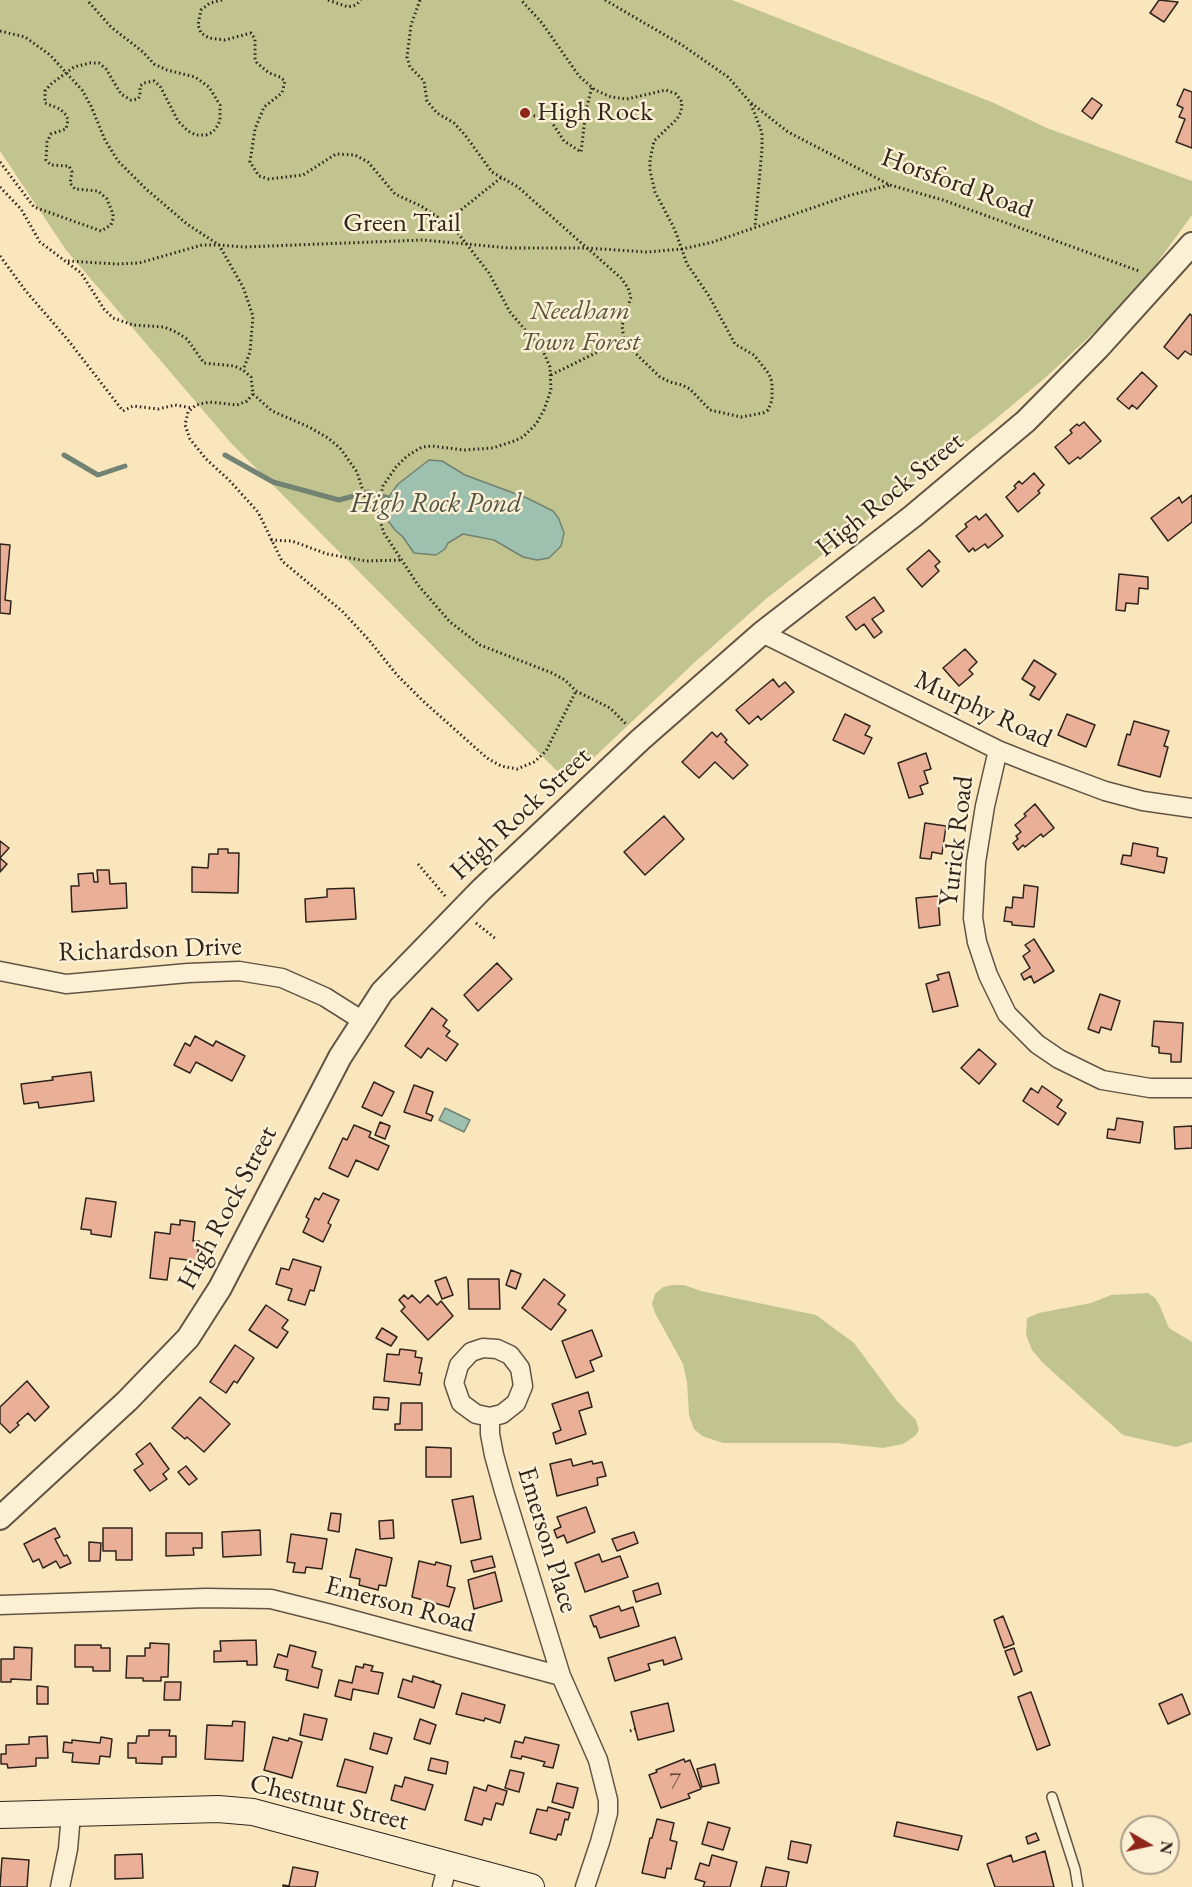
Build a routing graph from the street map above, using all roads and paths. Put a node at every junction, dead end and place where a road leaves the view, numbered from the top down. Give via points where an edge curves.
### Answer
1 (87, 0) edge
2 (222, 0) edge
3 (328, 0) edge
4 (361, 0) edge
5 (420, 0) edge
6 (521, 0) edge
7 (605, 0) edge
8 (0, 31) edge
9 (67, 72) junction
10 (592, 87) junction
11 (750, 102) junction
12 (525, 113) dead end
13 (0, 162) edge
14 (502, 177) junction
15 (890, 185) junction
16 (0, 187) edge
17 (447, 222) junction
18 (755, 227) junction
19 (467, 243) junction
20 (1192, 244) edge
21 (219, 245) junction
22 (586, 248) junction
23 (682, 249) junction
24 (0, 256) edge
25 (67, 261) junction
26 (1160, 279) junction
27 (624, 339) junction
28 (243, 370) junction
29 (551, 375) junction
30 (253, 394) junction
31 (192, 408) junction
32 (378, 515) junction
33 (271, 540) junction
34 (400, 560) junction
35 (762, 633) junction
36 (576, 691) junction
37 (640, 740) junction
38 (998, 750) junction
39 (1192, 808) edge
40 (0, 971) edge
41 (363, 1021) junction
42 (1192, 1088) edge
43 (490, 1417) dead end
44 (0, 1518) edge
45 (0, 1605) edge
46 (561, 1676) junction
47 (635, 1729) dead end
48 (630, 1731) dead end
49 (1052, 1797) dead end
50 (71, 1814) junction
51 (0, 1815) edge
52 (445, 1875) edge
53 (60, 1887) edge
54 (531, 1887) edge
55 (585, 1887) edge
56 (1078, 1887) edge

1 - 9 path via 154,64 195,77 209,87 218,101 220,120 213,132 196,135 178,121 154,81 140,86 136,100 121,94 99,63
2 - 17 path via 201,10 201,33 225,40 251,33 257,63 285,81 282,93 264,107 255,129 250,162 259,176 292,178 307,174 336,154 355,155 372,165 395,194
3 - 4 path via 352,7
5 - 14 path via 409,33 408,62 424,81 427,101 457,126 492,172
6 - 10 path via 579,76
7 - 11 path, Horsford Road via 728,77
8 - 9 path, Green Trail via 41,46
9 - 13 path via 44,94 45,103 64,112 69,120 66,129 51,134 46,160 51,165 69,166 70,183 75,189 103,194 113,214 111,225 101,231 34,207
9 - 21 path, Green Trail via 82,90 118,161 187,224
10 - 12 path via 581,152 564,141 551,120
10 - 23 path via 620,99 671,91 682,102 677,119 654,141 650,171 655,192
11 - 15 path, Horsford Road via 788,132
11 - 18 path via 762,133
14 - 17 path
14 - 22 path
15 - 18 path, Green Trail
15 - 26 path, Horsford Road via 943,200
16 - 25 path via 21,209 39,242
17 - 19 path
18 - 23 path, Green Trail
19 - 21 path, Green Trail via 423,240
19 - 22 path, Green Trail via 510,248
19 - 29 path via 495,282 510,312 543,351
20 - 26 street, High Rock Street
21 - 25 path via 202,245 139,263
21 - 28 path via 243,287 253,316 250,352
22 - 23 path, Green Trail via 647,252
22 - 27 path via 616,273 630,292 622,321
23 - 27 path via 735,344 754,355 769,374 773,390 768,410 748,417 711,410 690,389 653,371
24 - 31 path via 123,411 133,406
25 - 28 path via 81,273 113,318 133,325 168,328 187,339 204,363
26 - 35 street, High Rock Street via 1026,421 913,516
27 - 29 path
28 - 30 path via 253,380
29 - 32 path via 544,410 529,432 493,448 432,446 415,450 383,486
30 - 31 path via 237,405 209,402
30 - 32 path via 272,411 309,427 340,448 357,472 367,504
31 - 33 path via 185,425 190,439 258,512
32 - 34 path
33 - 34 path via 292,541 327,554 366,561
33 - 36 path via 282,561 342,611 413,692 501,766 524,767 542,755
34 - 36 path via 436,609 480,645 552,673
35 - 37 street, High Rock Street
35 - 38 street, Murphy Road
36 - 37 path via 610,708
37 - 41 street, High Rock Street via 481,890 382,992
38 - 39 street, Murphy Road via 1105,791
38 - 42 street, Yurick Road via 976,862 973,918 988,975 1007,1014 1037,1044 1102,1080 1150,1088
40 - 41 street, Richardson Drive via 66,984 239,971 282,978 325,997
41 - 44 street, High Rock Street via 315,1103 220,1288 188,1338 127,1401
43 - 46 street, Emerson Place via 494,1455
45 - 46 street, Emerson Road via 271,1599
46 - 55 street via 598,1760 608,1800 608,1813
47 - 48 path
49 - 56 lane
50 - 51 main road, Chestnut Street
50 - 52 main road, Chestnut Street via 218,1809 253,1812
50 - 53 street
52 - 54 main road, Chestnut Street

